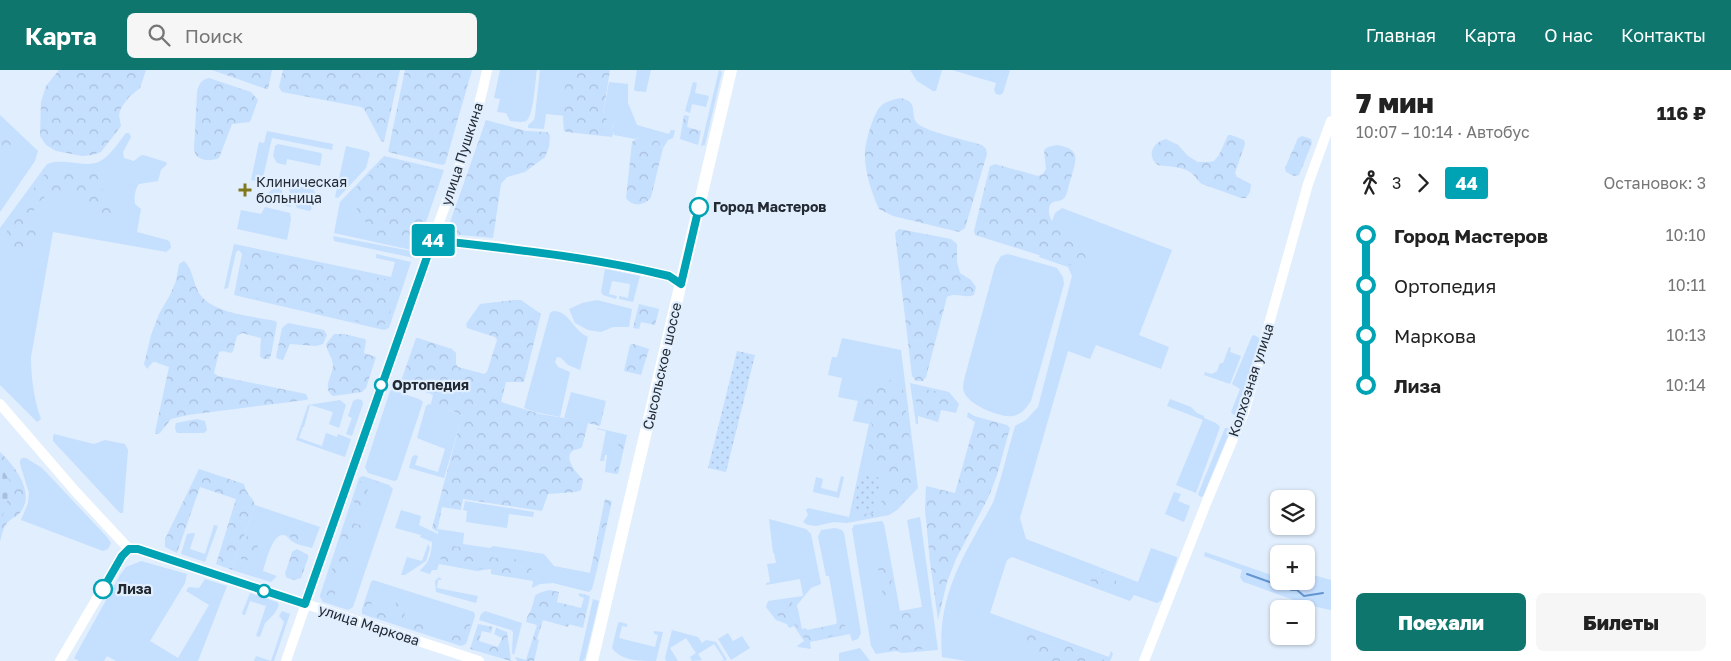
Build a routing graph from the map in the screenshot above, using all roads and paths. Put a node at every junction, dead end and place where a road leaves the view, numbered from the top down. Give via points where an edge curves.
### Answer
1 (487, 70) edge
2 (731, 70) edge
3 (1331, 121) edge
4 (433, 240) junction
5 (681, 284) junction
6 (0, 404) edge
7 (129, 549) junction
8 (305, 604) junction
9 (60, 661) edge
10 (286, 661) edge
11 (479, 661) edge
12 (592, 661) edge
13 (1144, 661) edge

1 - 4 street, улица Пушкина via 476,113
2 - 5 main road, Сысольское шоссе
3 - 13 street, Колхозная улица via 1308,184 1244,410
4 - 5 street via 602,262 669,276
4 - 8 street, улица Пушкина
5 - 12 main road, Сысольское шоссе
6 - 7 street
7 - 8 street, улица Маркова via 138,549
7 - 9 street
8 - 10 street, улица Пушкина
8 - 11 street, улица Маркова

